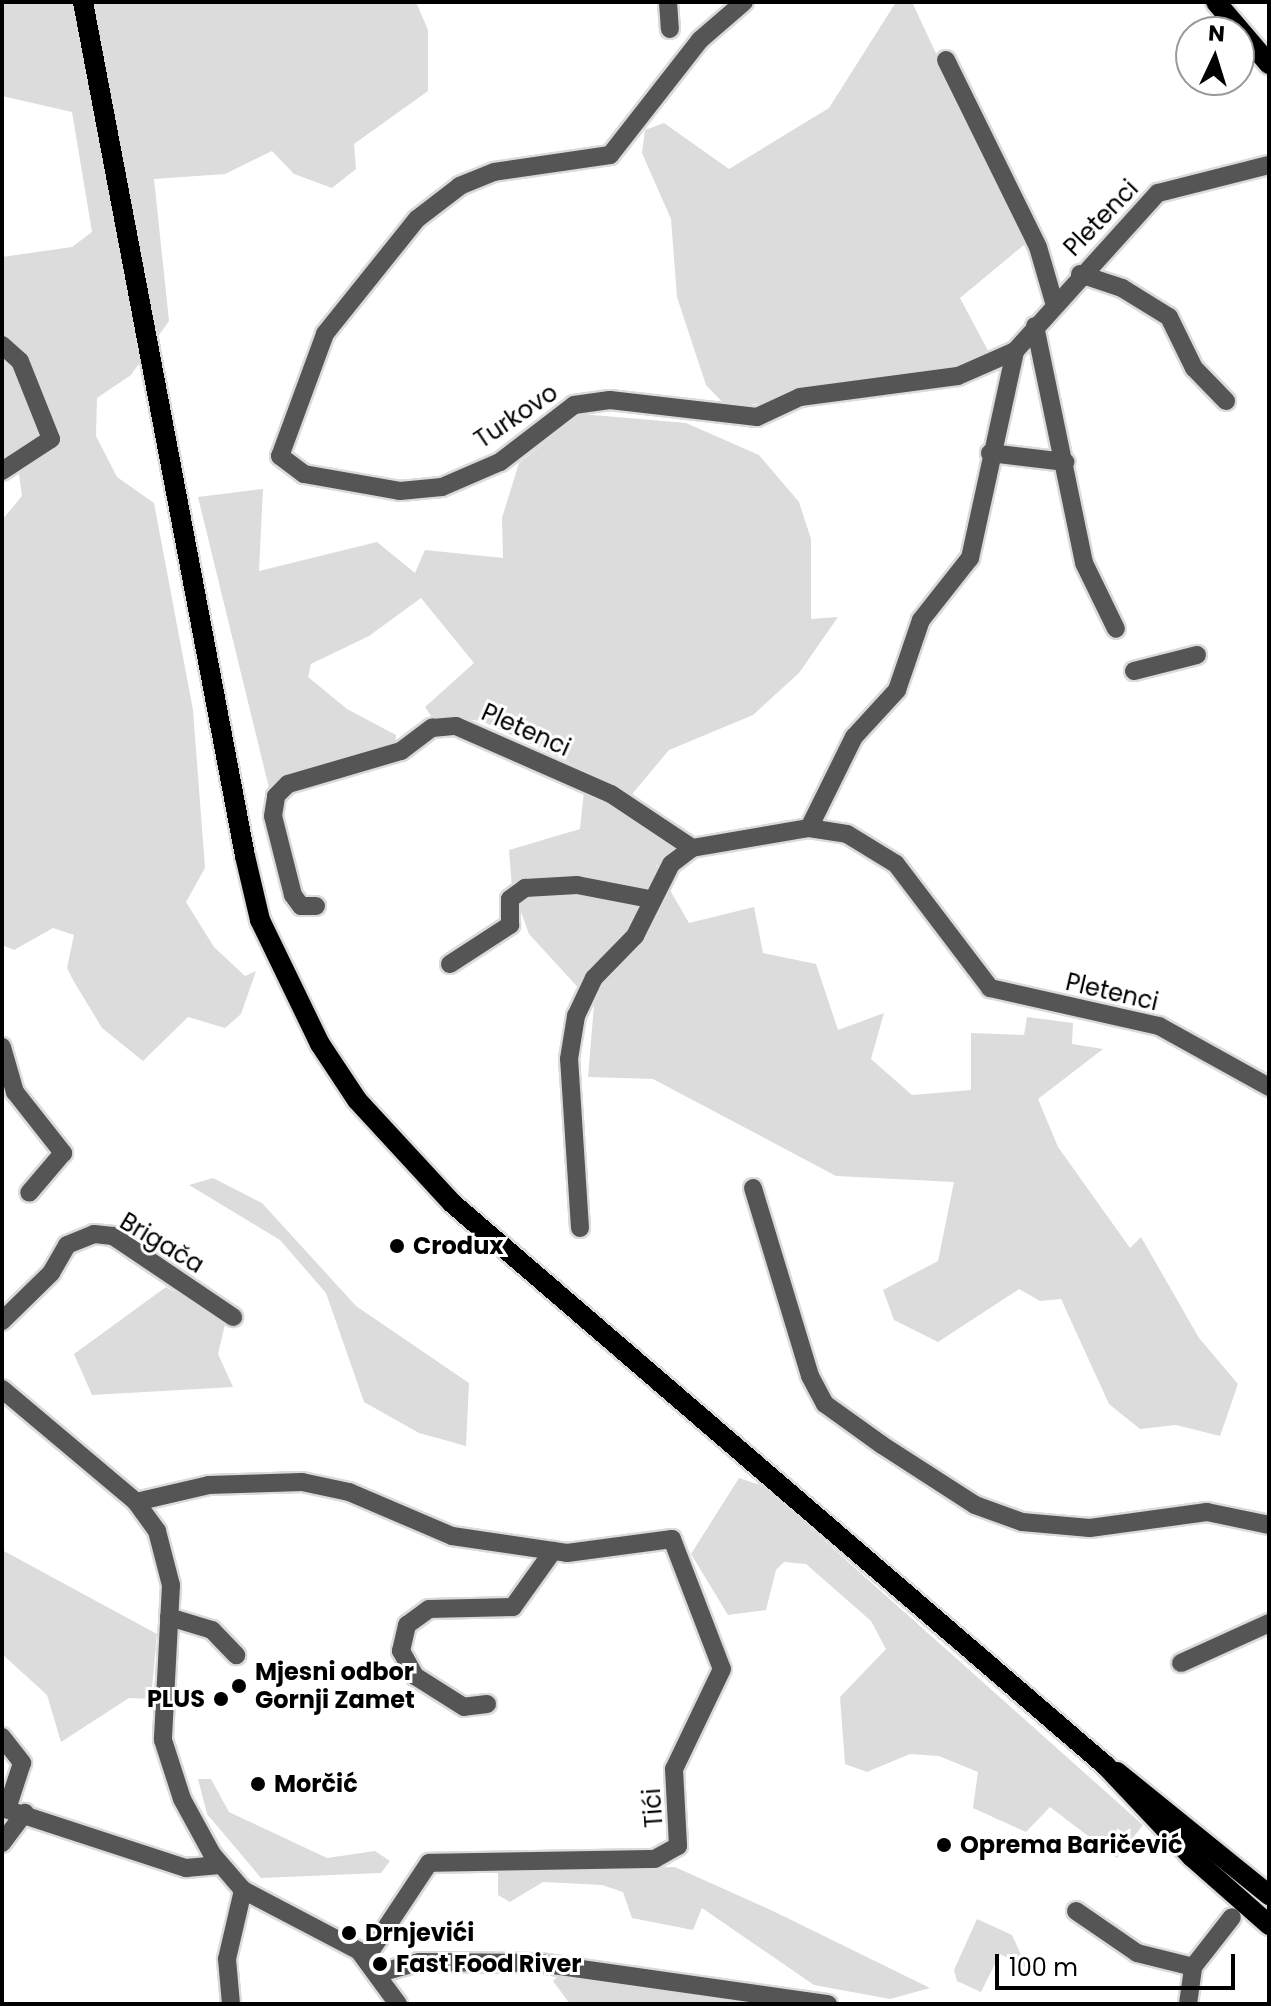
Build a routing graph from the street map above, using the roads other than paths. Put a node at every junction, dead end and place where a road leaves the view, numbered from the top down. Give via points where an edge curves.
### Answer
1 (83, 2) edge
2 (668, 2) edge
3 (744, 2) edge
4 (1216, 2) edge
5 (670, 29) dead end
6 (946, 60) dead end
7 (1269, 64) edge
8 (1269, 165) edge
9 (1080, 274) junction
10 (1054, 302) junction
11 (1035, 326) junction
12 (2, 345) edge
13 (1015, 351) junction
14 (1226, 401) dead end
15 (757, 417) joint
16 (990, 453) junction
17 (1065, 462) junction
18 (2, 471) edge
19 (1116, 629) dead end
20 (1197, 655) dead end
21 (1134, 671) dead end
22 (809, 828) junction
23 (692, 848) junction
24 (650, 899) junction
25 (316, 906) dead end
26 (450, 964) dead end
27 (2, 1047) edge
28 (1269, 1087) edge
29 (753, 1188) dead end
30 (29, 1193) dead end
31 (580, 1228) dead end
32 (233, 1317) dead end
33 (2, 1321) edge
34 (2, 1389) edge
35 (136, 1502) junction
36 (1269, 1525) edge
37 (553, 1551) junction
38 (169, 1617) junction
39 (1269, 1623) edge
40 (236, 1655) dead end
41 (1181, 1663) dead end
42 (487, 1704) dead end
43 (2, 1737) edge
44 (1105, 1765) junction
45 (11, 1810) edge
46 (2, 1843) edge
47 (220, 1865) junction
48 (243, 1890) junction
49 (1269, 1895) edge
50 (1076, 1911) dead end
51 (1232, 1917) dead end
52 (1269, 1925) edge
53 (381, 1943) junction
54 (366, 1958) junction
55 (416, 1962) junction
56 (1193, 1967) junction
57 (379, 1973) junction
58 (231, 2004) edge
59 (398, 2004) edge
60 (828, 2004) edge
61 (1188, 2004) edge

1 - 44 main road via 260,920 320,1044 357,1100 452,1203
2 - 5 street
3 - 15 street, Turkovo via 700,40 610,155 494,172 460,186 417,219 325,334 279,442 280,456 304,474 400,491 442,487 500,462 574,405 610,400
4 - 7 main road
6 - 10 street via 1038,247
8 - 9 street, Pletenci via 1158,193
9 - 10 street, Pletenci
9 - 14 street via 1122,288 1169,317 1194,368
10 - 11 street, Pletenci
11 - 13 street, Pletenci
11 - 17 street
12 - 18 street via 20,361 51,439
13 - 15 street, Pletenci via 958,376 800,397
13 - 16 street, Pletenci
16 - 17 street
16 - 22 street, Pletenci via 970,558 921,620 897,690 854,737
17 - 19 street via 1084,563
20 - 21 street
22 - 23 street, Pletenci
22 - 28 street, Pletenci via 847,834 896,864 990,988 1159,1026
23 - 24 street via 671,864
23 - 25 street, Pletenci via 611,794 476,731 432,728 401,751 288,784 276,796 273,816 293,895 301,906
24 - 26 street via 577,885 525,888 510,899 510,925
24 - 31 street via 635,936 594,978 576,1016 569,1059
27 - 30 street via 15,1092 63,1153
29 - 36 street via 798,1352 825,1404 842,1419 975,1505 1022,1522 1065,1529 1168,1512 1241,1516
32 - 33 street, Brigača via 113,1236 94,1234 67,1245 51,1273
34 - 35 street
35 - 37 street, Tići via 209,1485 302,1482 349,1492 452,1536
35 - 38 street via 168,1558
37 - 42 street via 513,1607 429,1609 407,1625 401,1651 415,1676 464,1707
37 - 53 street, Tići via 672,1539 693,1586 722,1678 674,1769 678,1846 655,1859 429,1863 399,1900
38 - 40 street via 212,1630
38 - 47 street via 163,1740 182,1799
39 - 41 street
43 - 45 street via 22,1763
44 - 49 main road via 1142,1786
44 - 52 main road via 1192,1857
45 - 46 street
45 - 47 street via 186,1868
47 - 48 street
48 - 54 street
48 - 58 street via 227,1959
50 - 56 street via 1137,1953
51 - 56 street
53 - 54 street, Tići
53 - 55 street
54 - 57 street
55 - 57 street
55 - 60 street via 562,1965
56 - 61 street
57 - 59 street

